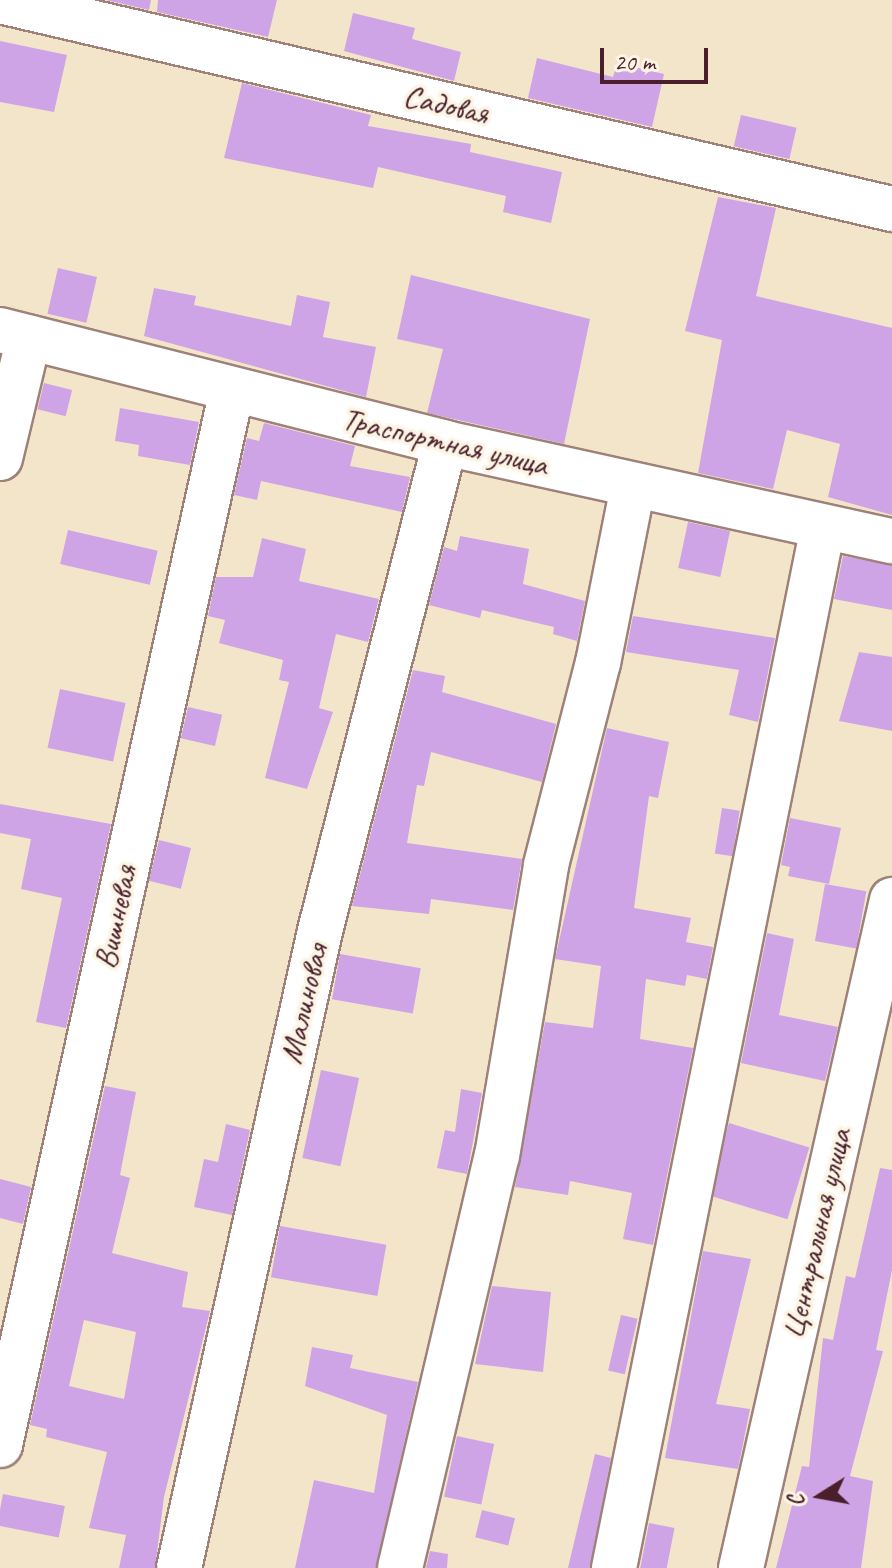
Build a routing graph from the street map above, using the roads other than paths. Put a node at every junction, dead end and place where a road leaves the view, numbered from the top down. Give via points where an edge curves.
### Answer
1 (0, 1) edge
2 (892, 209) edge
3 (15, 334) edge
4 (232, 390) junction
5 (445, 443) junction
6 (0, 458) edge
7 (633, 486) junction
8 (823, 527) junction
9 (892, 541) edge
10 (892, 900) edge
11 (0, 1445) edge
12 (179, 1568) edge
13 (400, 1568) edge
14 (614, 1568) edge
15 (741, 1568) edge

1 - 2 street, Садовая
3 - 4 street, Траспортная улица
3 - 6 street
4 - 5 street, Траспортная улица
4 - 11 street, Вишневая
5 - 7 street, Траспортная улица
5 - 12 street, Малиновая via 320,931
7 - 8 street, Траспортная улица via 775,510
7 - 13 street via 598,663 546,865 497,1156
8 - 9 street, Траспортная улица
8 - 14 street
10 - 15 street, Центральная улица

